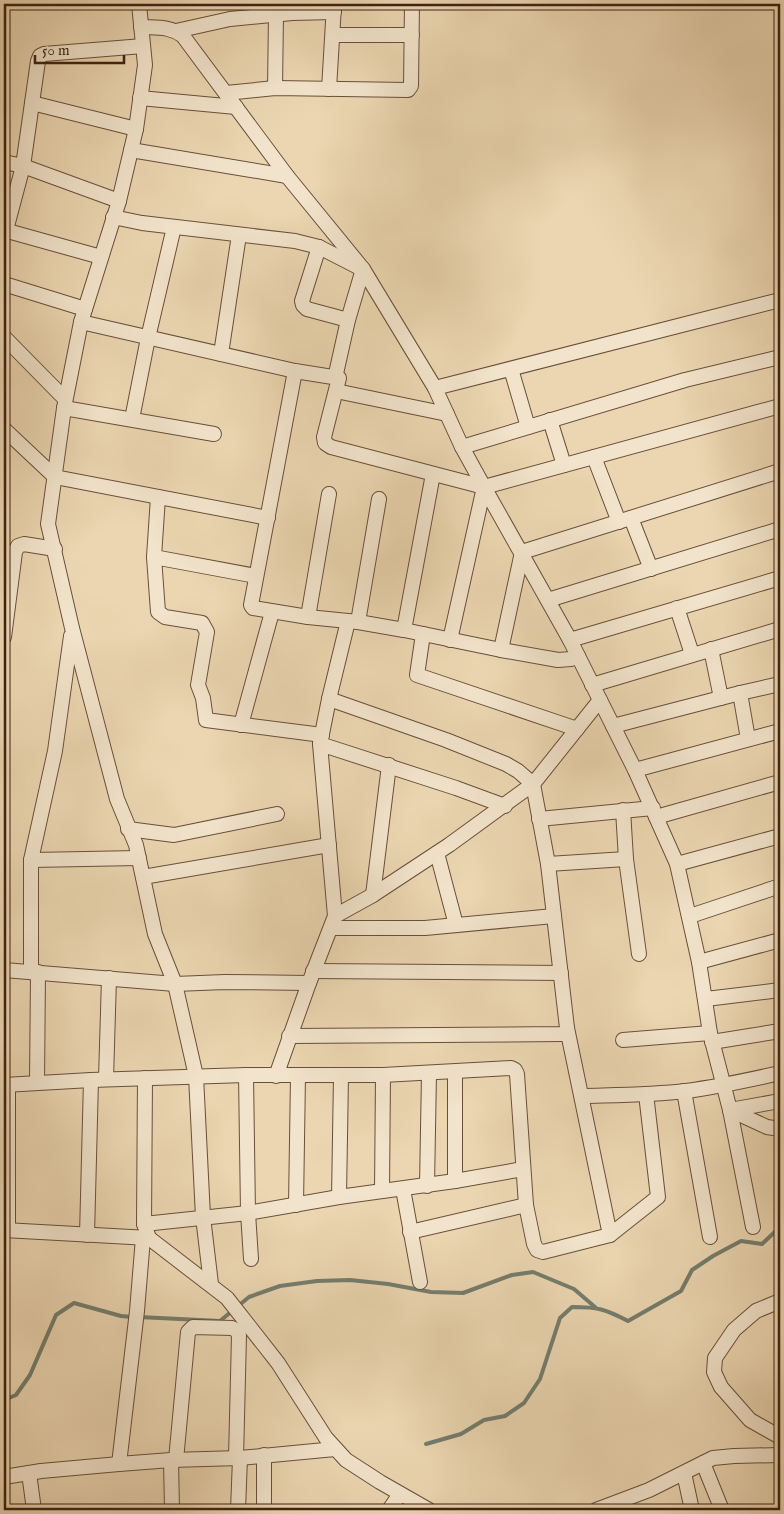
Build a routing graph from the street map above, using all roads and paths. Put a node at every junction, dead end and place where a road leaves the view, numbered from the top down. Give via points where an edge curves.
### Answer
1 (139, 4) edge
2 (412, 4) edge
3 (334, 8) edge
4 (292, 9) edge
5 (276, 15) junction
6 (141, 28) junction
7 (176, 31) junction
8 (333, 35) junction
9 (412, 35) junction
10 (143, 46) junction
11 (274, 88) junction
12 (329, 89) junction
13 (226, 93) junction
14 (140, 98) junction
15 (32, 103) junction
16 (236, 107) junction
17 (136, 129) junction
18 (131, 150) junction
19 (4, 162) edge
20 (23, 166) junction
21 (287, 176) junction
22 (118, 201) junction
23 (113, 217) junction
24 (174, 227) junction
25 (5, 230) edge
26 (238, 235) junction
27 (319, 247) junction
28 (101, 257) junction
29 (363, 269) junction
30 (4, 284) edge
31 (780, 300) edge
32 (83, 316) junction
33 (348, 320) junction
34 (4, 337) edge
35 (148, 338) junction
36 (221, 354) junction
37 (780, 357) edge
38 (511, 370) junction
39 (296, 371) junction
40 (336, 384) junction
41 (435, 388) junction
42 (65, 404) junction
43 (780, 406) edge
44 (447, 414) junction
45 (132, 419) junction
46 (550, 420) junction
47 (528, 427) junction
48 (214, 434) dead end
49 (6, 437) edge
50 (462, 447) junction
51 (594, 457) junction
52 (564, 465) junction
53 (780, 472) edge
54 (433, 474) junction
55 (55, 477) junction
56 (484, 487) junction
57 (329, 494) dead end
58 (158, 497) junction
59 (380, 499) dead end
60 (268, 518) junction
61 (625, 520) junction
62 (780, 529) edge
63 (55, 548) junction
64 (522, 552) junction
65 (154, 557) junction
66 (651, 569) junction
67 (256, 576) junction
68 (780, 578) edge
69 (548, 600) junction
70 (677, 608) junction
71 (272, 612) junction
72 (5, 614) edge
73 (308, 617) junction
74 (353, 622) junction
75 (72, 628) junction
76 (780, 629) edge
77 (404, 630) junction
78 (423, 634) junction
79 (4, 637) edge
80 (450, 640) junction
81 (570, 640) junction
82 (712, 649) junction
83 (502, 650) junction
84 (692, 654) junction
85 (578, 656) junction
86 (780, 684) edge
87 (592, 685) junction
88 (740, 693) junction
89 (722, 698) junction
90 (329, 699) junction
91 (600, 700) junction
92 (240, 725) junction
93 (614, 726) junction
94 (577, 729) junction
95 (780, 731) edge
96 (321, 740) junction
97 (748, 740) junction
98 (389, 765) junction
99 (635, 770) junction
100 (780, 782) edge
101 (534, 784) junction
102 (505, 806) junction
103 (623, 810) junction
104 (654, 812) junction
105 (277, 814) dead end
106 (539, 819) junction
107 (128, 829) junction
108 (780, 836) edge
109 (329, 845) junction
110 (436, 853) junction
111 (139, 858) junction
112 (626, 859) junction
113 (31, 860) junction
114 (548, 864) junction
115 (677, 864) junction
116 (142, 878) junction
117 (780, 886) edge
118 (373, 895) junction
119 (554, 916) junction
120 (690, 916) junction
121 (333, 922) junction
122 (456, 925) junction
123 (780, 940) edge
124 (639, 954) dead end
125 (699, 962) junction
126 (4, 970) edge
127 (34, 972) junction
128 (561, 973) junction
129 (311, 977) junction
130 (109, 978) junction
131 (176, 984) junction
132 (780, 990) edge
133 (706, 999) junction
134 (567, 1028) junction
135 (780, 1032) edge
136 (290, 1036) junction
137 (711, 1038) junction
138 (623, 1040) dead end
139 (455, 1072) junction
140 (429, 1073) junction
141 (780, 1073) edge
142 (246, 1075) junction
143 (383, 1075) junction
144 (196, 1076) junction
145 (276, 1076) junction
146 (298, 1076) junction
147 (341, 1076) junction
148 (146, 1078) junction
149 (106, 1079) junction
150 (91, 1080) junction
151 (37, 1083) junction
152 (6, 1085) edge
153 (725, 1085) junction
154 (684, 1091) junction
155 (646, 1094) junction
156 (582, 1096) junction
157 (780, 1102) edge
158 (730, 1110) junction
159 (780, 1129) edge
160 (522, 1169) junction
161 (455, 1181) junction
162 (427, 1186) junction
163 (403, 1189) junction
164 (382, 1191) junction
165 (339, 1197) junction
166 (296, 1205) junction
167 (526, 1206) junction
168 (248, 1213) junction
169 (203, 1217) junction
170 (144, 1224) junction
171 (753, 1227) dead end
172 (6, 1230) edge
173 (410, 1232) junction
174 (87, 1235) junction
175 (610, 1235) junction
176 (710, 1237) dead end
177 (146, 1238) junction
178 (251, 1259) dead end
179 (420, 1282) dead end
180 (211, 1284) junction
181 (780, 1301) edge
182 (780, 1437) edge
183 (335, 1449) junction
184 (780, 1455) edge
185 (264, 1456) junction
186 (238, 1458) junction
187 (173, 1460) junction
188 (703, 1462) junction
189 (119, 1464) junction
190 (29, 1473) junction
191 (684, 1473) junction
192 (4, 1477) edge
193 (400, 1494) junction
194 (34, 1510) edge
195 (172, 1510) edge
196 (238, 1510) edge
197 (264, 1510) edge
198 (389, 1510) edge
199 (429, 1510) edge
200 (596, 1510) edge
201 (692, 1510) edge
202 (722, 1510) edge

1 - 6 street
2 - 9 street
3 - 4 street
3 - 8 street
4 - 5 street
5 - 7 street via 230,19
5 - 11 street
6 - 7 street
6 - 10 street
7 - 13 street
8 - 9 street
8 - 12 street
9 - 12 street via 408,90
10 - 14 street via 145,64
10 - 15 street via 40,56
11 - 12 street
11 - 13 street
13 - 16 street
14 - 16 street
14 - 17 street
15 - 17 street
15 - 20 street
16 - 21 street
17 - 18 street
18 - 21 street
18 - 22 street
19 - 20 street
20 - 22 street
20 - 25 street
21 - 29 street
22 - 23 street
23 - 24 street
23 - 28 street
24 - 26 street
24 - 35 street
25 - 28 street
26 - 27 street
26 - 36 street
27 - 29 street
27 - 33 street via 303,305 307,309
28 - 32 street
29 - 33 street
29 - 41 street
30 - 32 street
31 - 38 street
32 - 35 street
32 - 42 street
33 - 40 street
34 - 42 street
35 - 36 street
35 - 45 street
36 - 39 street
37 - 46 street via 685,380
38 - 41 street
38 - 47 street
39 - 40 street
39 - 60 street
40 - 44 street
40 - 54 street via 325,443
41 - 44 street
42 - 45 street
42 - 55 street
43 - 51 street
44 - 50 street
45 - 48 street
46 - 47 street
46 - 52 street
47 - 50 street
49 - 55 street
50 - 56 street
51 - 52 street
51 - 61 street
52 - 56 street
53 - 61 street
54 - 56 street
54 - 77 street
55 - 58 street
55 - 63 street via 48,524
56 - 64 street
56 - 80 street
57 - 73 street
58 - 60 street
58 - 65 street
59 - 74 street
60 - 67 street
61 - 64 street
61 - 66 street
62 - 66 street
63 - 72 street via 18,546
63 - 75 street
64 - 69 street
64 - 83 street
65 - 67 street
65 - 92 street via 158,612 165,617 202,623 207,632 198,685 203,698 204,718
66 - 69 street
67 - 71 street via 250,605
68 - 70 street
69 - 81 street
70 - 81 street
70 - 84 street
71 - 73 street
71 - 92 street
72 - 79 street
73 - 74 street
74 - 77 street
74 - 90 street
75 - 107 street
75 - 113 street via 55,751
76 - 82 street
77 - 78 street
78 - 80 street
78 - 94 street via 417,676
80 - 83 street
81 - 85 street
82 - 84 street
82 - 89 street
83 - 85 street via 558,660
84 - 87 street
85 - 87 street
86 - 88 street
87 - 91 street
88 - 89 street
88 - 97 street
89 - 93 street
90 - 96 street
90 - 101 street via 506,764
91 - 93 street
91 - 94 street
92 - 96 street
93 - 99 street
94 - 101 street
95 - 97 street
96 - 98 street
96 - 109 street
97 - 99 street
98 - 102 street
98 - 118 street
99 - 104 street
100 - 104 street
101 - 102 street
101 - 106 street
102 - 110 street
103 - 104 street
103 - 106 street
103 - 112 street
104 - 115 street
105 - 107 street via 174,835
106 - 114 street
107 - 111 street
108 - 115 street
109 - 116 street
109 - 121 street
110 - 118 street
110 - 122 street
111 - 113 street
111 - 116 street
112 - 114 street
112 - 124 street
113 - 127 street
114 - 119 street
115 - 120 street
116 - 131 street via 155,934
117 - 120 street
118 - 121 street
119 - 122 street
119 - 128 street
120 - 125 street
121 - 122 street via 425,928
121 - 129 street
123 - 125 street
125 - 133 street
126 - 127 street
127 - 130 street
127 - 151 street
128 - 129 street
128 - 134 street
129 - 131 street
129 - 136 street
130 - 131 street
130 - 149 street
131 - 144 street
132 - 133 street
133 - 137 street
134 - 136 street via 563,1034
134 - 156 street
135 - 137 street
136 - 145 street
137 - 138 street
137 - 153 street
139 - 140 street
139 - 160 street via 515,1070
139 - 161 street
140 - 143 street
140 - 162 street
141 - 153 street
142 - 144 street
142 - 145 street
142 - 168 street
143 - 147 street
143 - 164 street
144 - 148 street
144 - 169 street
145 - 146 street
146 - 147 street
146 - 166 street
147 - 165 street
148 - 149 street
148 - 170 street
149 - 150 street
150 - 151 street
150 - 174 street
151 - 152 street
152 - 172 street
153 - 154 street
153 - 158 street
154 - 155 street
154 - 176 street
155 - 156 street
155 - 175 street via 658,1197
156 - 175 street
157 - 158 street
158 - 159 street via 767,1127
158 - 171 street
160 - 161 street
160 - 167 street
161 - 162 street
162 - 163 street
163 - 164 street
163 - 173 street
164 - 165 street
165 - 166 street
166 - 168 street
167 - 173 street
167 - 175 street via 537,1250 543,1252
168 - 169 street
168 - 178 street
169 - 170 street
169 - 180 street
170 - 177 street
172 - 174 street
173 - 179 street
174 - 177 street
177 - 180 street
177 - 189 street
180 - 183 street via 241,1314 278,1363
181 - 182 street via 756,1312 734,1330 715,1358 714,1372 721,1387 750,1420
183 - 185 street
183 - 193 street via 346,1460
184 - 188 street via 727,1456
185 - 186 street
185 - 197 street
186 - 187 street
186 - 187 street via 239,1335 232,1328 194,1327 188,1332
186 - 196 street
187 - 189 street
187 - 195 street
188 - 191 street
188 - 202 street
189 - 190 street
190 - 192 street
190 - 194 street
191 - 200 street
191 - 201 street
193 - 198 street
193 - 199 street

